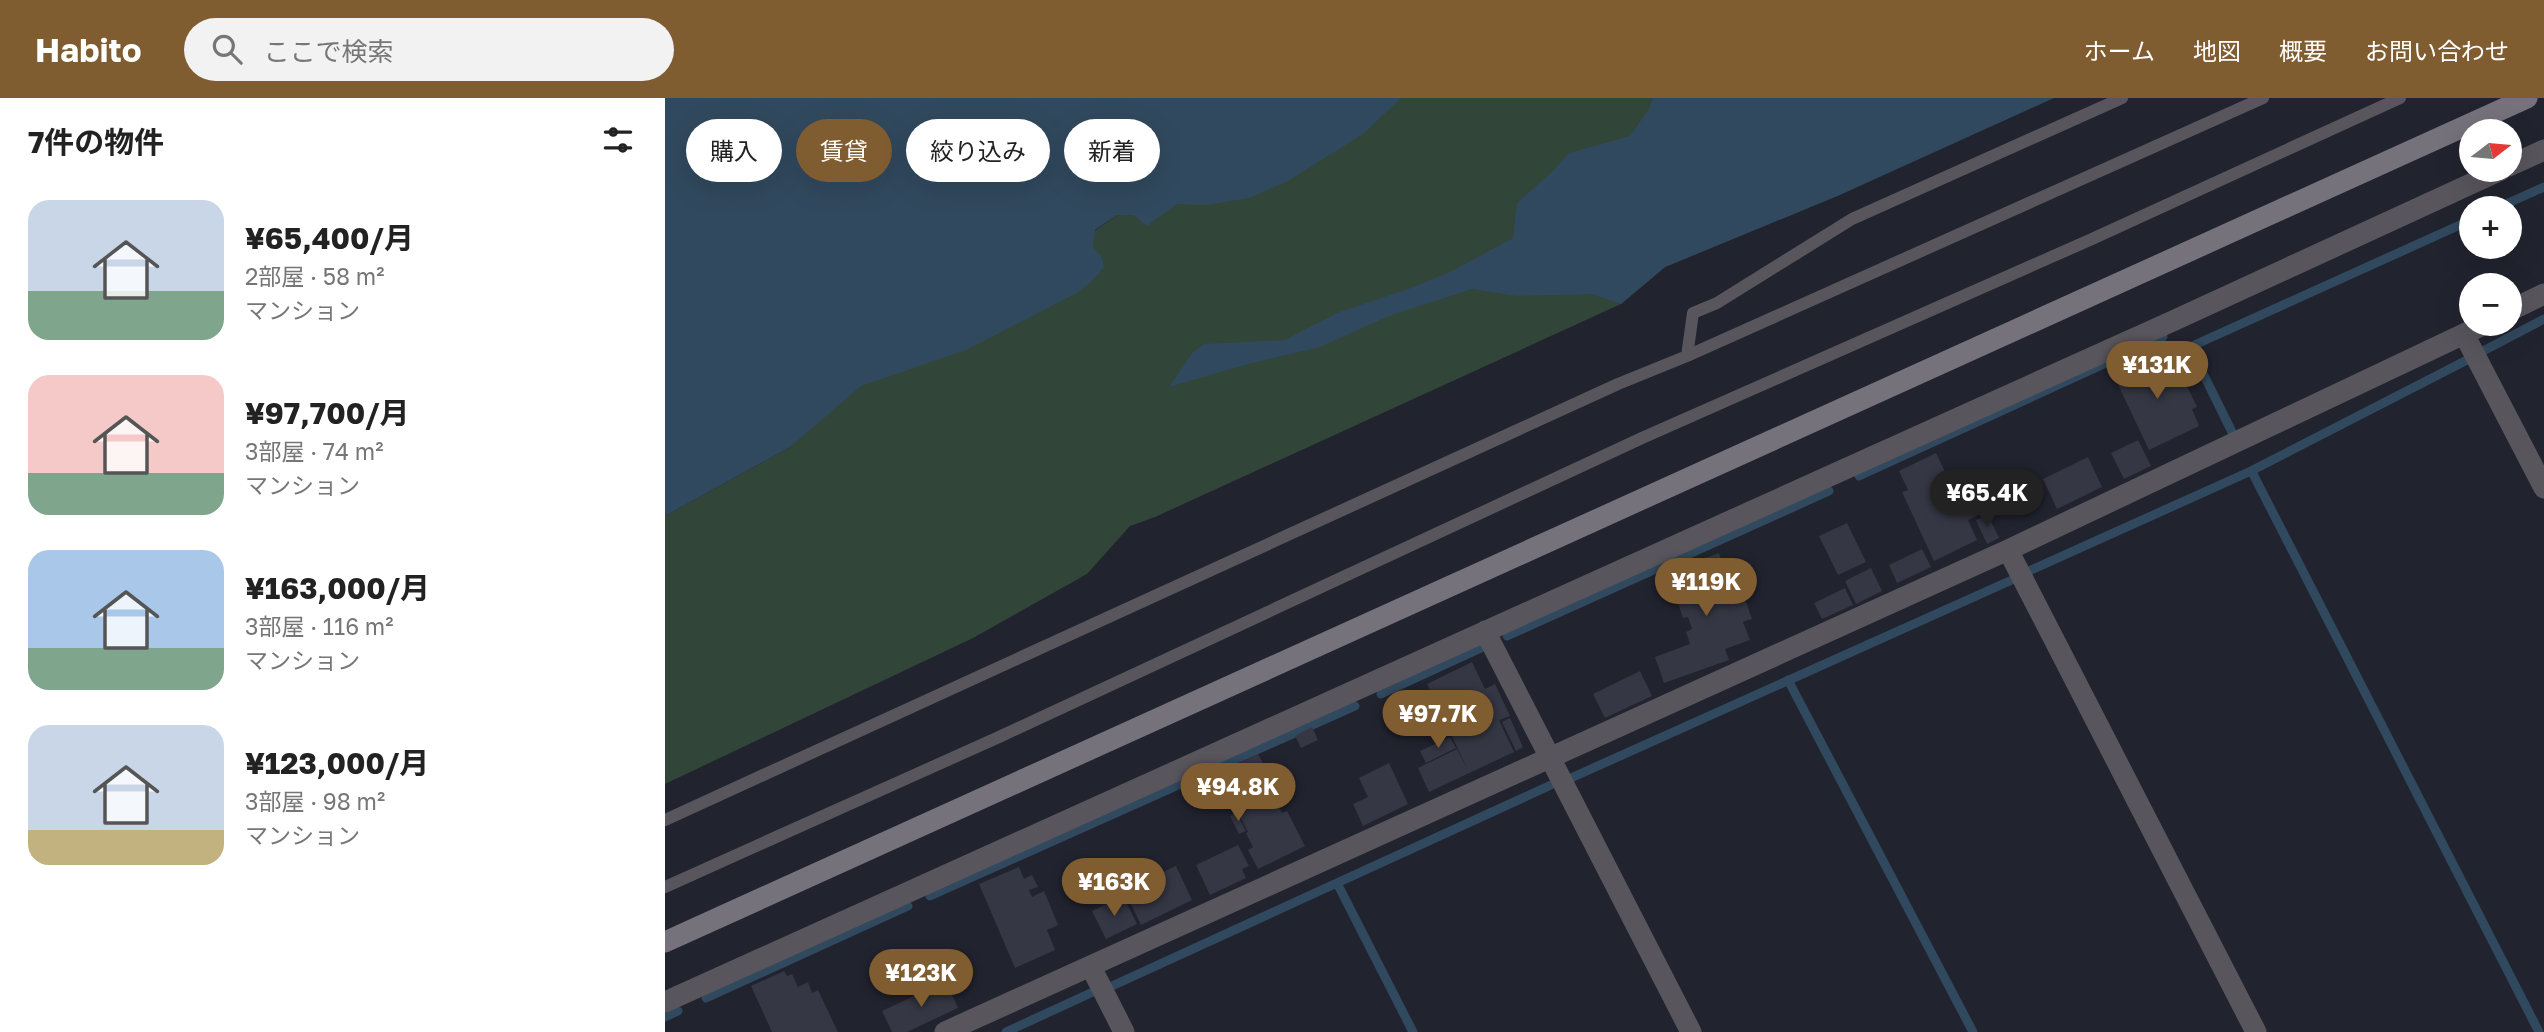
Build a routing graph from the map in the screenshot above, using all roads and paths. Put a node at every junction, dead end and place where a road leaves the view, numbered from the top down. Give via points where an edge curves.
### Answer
1 (2122, 98) edge
2 (2263, 98) edge
3 (2400, 98) edge
4 (2527, 98) edge
5 (2544, 150) edge
6 (2522, 160) edge
7 (2475, 182) edge
8 (2544, 294) edge
9 (2522, 305) edge
10 (2460, 336) edge
11 (2465, 336) edge
12 (1687, 356) junction
13 (2544, 488) edge
14 (2008, 550) junction
15 (1485, 631) junction
16 (1550, 758) junction
17 (665, 820) edge
18 (665, 887) edge
19 (665, 942) edge
20 (1091, 967) junction
21 (665, 1002) edge
22 (945, 1032) edge
23 (1125, 1032) edge
24 (1691, 1032) edge
25 (2256, 1032) edge

1 - 12 lane via 1852,219 1717,303 1693,313
2 - 12 lane
3 - 18 lane via 1642,438
4 - 19 street
5 - 6 street
7 - 15 street
8 - 9 street
10 - 14 street
11 - 13 street
12 - 17 lane
14 - 16 street
14 - 25 street
15 - 16 street
15 - 21 street
16 - 20 street
16 - 24 street
20 - 22 street
20 - 23 street

